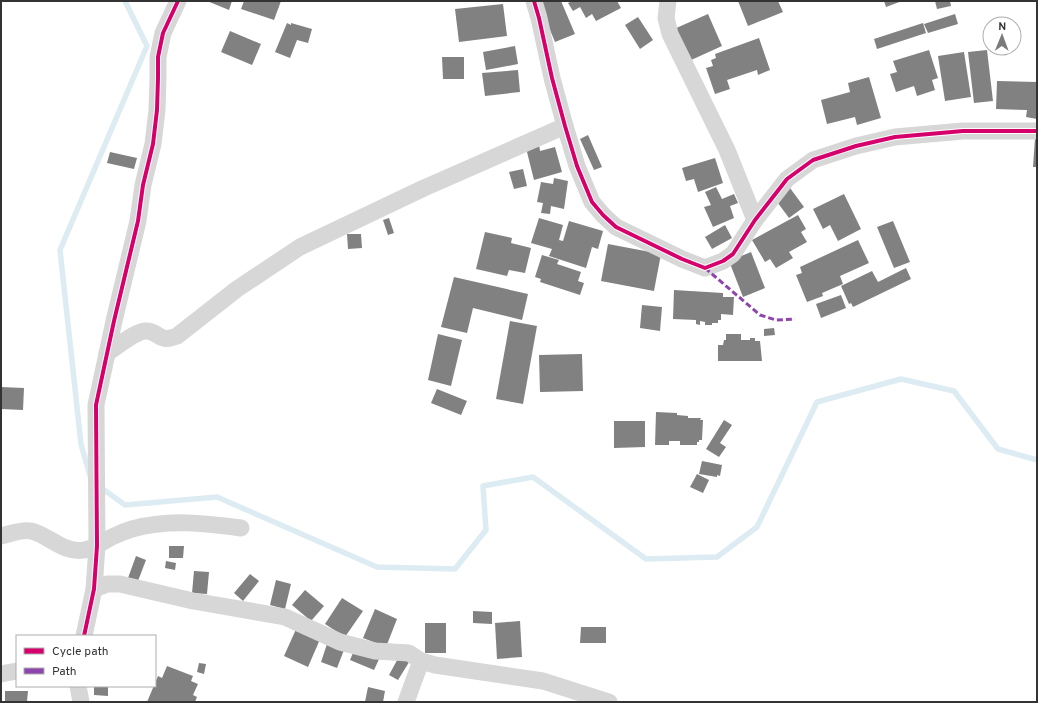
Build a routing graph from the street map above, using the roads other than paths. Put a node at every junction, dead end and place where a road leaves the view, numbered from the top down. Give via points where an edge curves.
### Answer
1 (178, 1) edge
2 (534, 1) edge
3 (668, 1) edge
4 (565, 126) junction
5 (1037, 132) edge
6 (755, 220) junction
7 (107, 353) junction
8 (240, 528) dead end
9 (1, 536) edge
10 (97, 546) junction
11 (94, 588) junction
12 (84, 635) edge
13 (421, 661) junction
14 (16, 671) edge
15 (1, 674) edge
16 (78, 687) edge
17 (81, 702) edge
18 (406, 702) edge
19 (609, 702) edge

1 - 7 street via 163,33 158,57 157,110 153,144
2 - 4 street
3 - 6 street via 666,18 670,34 727,150
4 - 6 street via 577,166 592,202 616,227 705,268 733,254
4 - 7 street via 424,188 300,247 236,289 177,336 164,339 146,331 136,334
5 - 6 street via 963,131 895,137 856,146 813,160 798,170 787,179
7 - 10 street via 96,405
8 - 10 street via 196,522 148,526 131,529
9 - 10 street via 30,530 66,548 84,550
10 - 11 street
11 - 12 street
11 - 13 street via 120,584 193,601 285,617 340,642 374,651 409,653
13 - 18 street
13 - 19 street via 543,681
14 - 15 street
16 - 17 street

